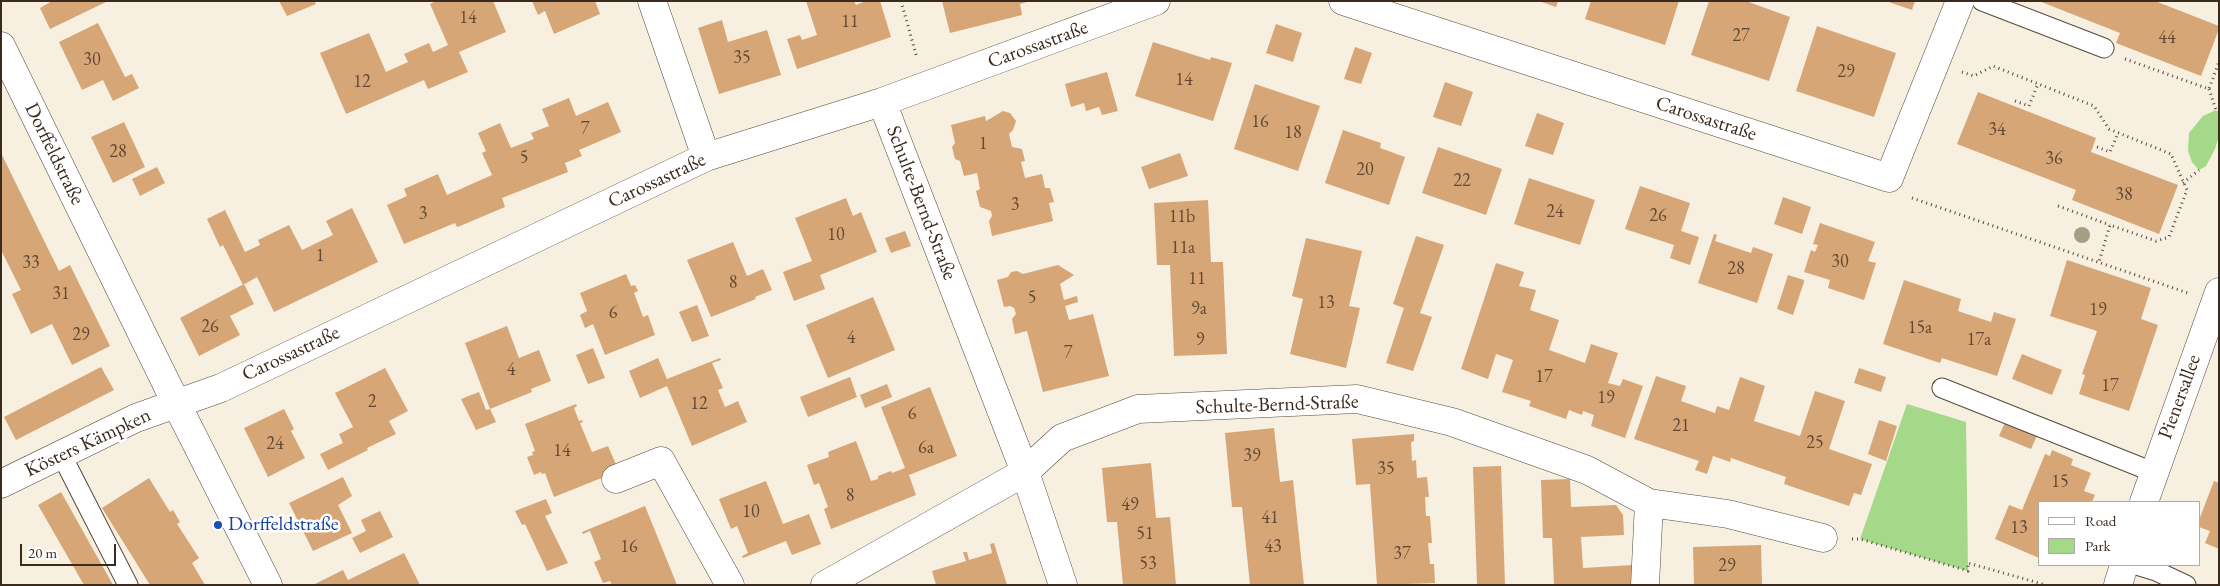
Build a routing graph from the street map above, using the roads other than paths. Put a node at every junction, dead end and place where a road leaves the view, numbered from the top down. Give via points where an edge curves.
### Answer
1 (652, 1) edge
2 (1156, 1) edge
3 (1343, 1) edge
4 (1960, 1) edge
5 (1982, 1) edge
6 (1, 46) edge
7 (2112, 53) road end
8 (882, 102) junction
9 (706, 157) junction
10 (2217, 298) edge
11 (1942, 388) dead end
12 (176, 403) junction
13 (61, 454) junction
14 (1025, 472) junction
15 (2153, 472) junction
16 (616, 479) dead end
17 (1, 484) edge
18 (2144, 501) edge
19 (1650, 503) junction
20 (1822, 538) road end
21 (2124, 566) edge
22 (2139, 566) edge
23 (128, 585) edge
24 (268, 585) edge
25 (730, 585) edge
26 (824, 585) edge
27 (1063, 585) edge
28 (1645, 585) edge
29 (2118, 585) edge
30 (2186, 585) edge

1 - 9 street
2 - 8 street, Carossastraße
3 - 4 street, Carossastraße via 1889,178
5 - 7 lane
6 - 12 street, Dorffeldstraße
8 - 9 street, Carossastraße
8 - 14 street, Schulte-Bernd-Straße
9 - 12 street, Carossastraße via 221,388
10 - 15 street, Pienersallee
11 - 15 lane
12 - 13 street, Kösters Kämpken via 136,418
12 - 24 street, Dorffeldstraße
13 - 17 street, Kösters Kämpken
13 - 23 lane
14 - 19 street, Schulte-Bernd-Straße via 1062,438 1138,409 1356,399 1452,422 1586,470
14 - 26 street, Schulte-Bernd-Straße
14 - 27 street, Schulte-Bernd-Straße
15 - 18 street, Pienersallee
16 - 25 street via 661,461
19 - 20 street, Schulte-Bernd-Straße via 1728,514
19 - 28 street
21 - 29 street
22 - 30 lane

